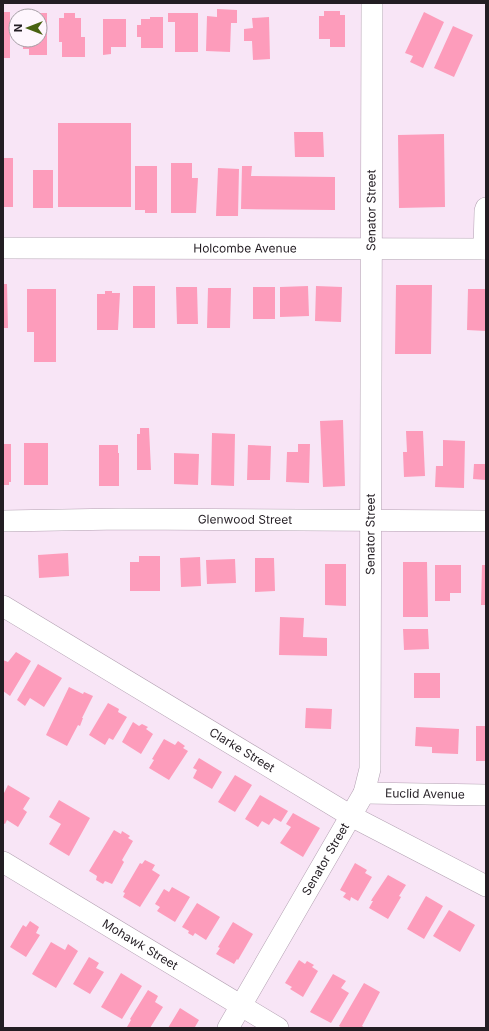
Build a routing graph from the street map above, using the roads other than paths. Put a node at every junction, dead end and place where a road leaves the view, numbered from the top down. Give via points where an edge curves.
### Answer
1 (372, 3) edge
2 (486, 208) edge
3 (3, 248) edge
4 (485, 249) edge
5 (372, 250) junction
6 (3, 521) edge
7 (371, 521) junction
8 (486, 521) edge
9 (3, 606) edge
10 (364, 793) junction
11 (486, 794) edge
12 (351, 816) junction
13 (3, 862) edge
14 (486, 886) edge
15 (241, 1006) junction
16 (228, 1028) edge
17 (278, 1028) edge

1 - 5 street, Senator Street
2 - 4 street
3 - 5 street, Holcombe Avenue
4 - 5 street, Holcombe Avenue
5 - 7 street, Senator Street
6 - 7 street, Glenwood Street
7 - 8 street, Glenwood Street
7 - 10 street, Senator Street via 370,769
9 - 12 street, Clarke Street
10 - 11 street, Euclid Avenue
10 - 12 street, Senator Street
12 - 14 street, Clarke Street
12 - 15 street, Senator Street
13 - 15 street, Mohawk Street
15 - 16 street, Senator Street
15 - 17 street, Mohawk Street

